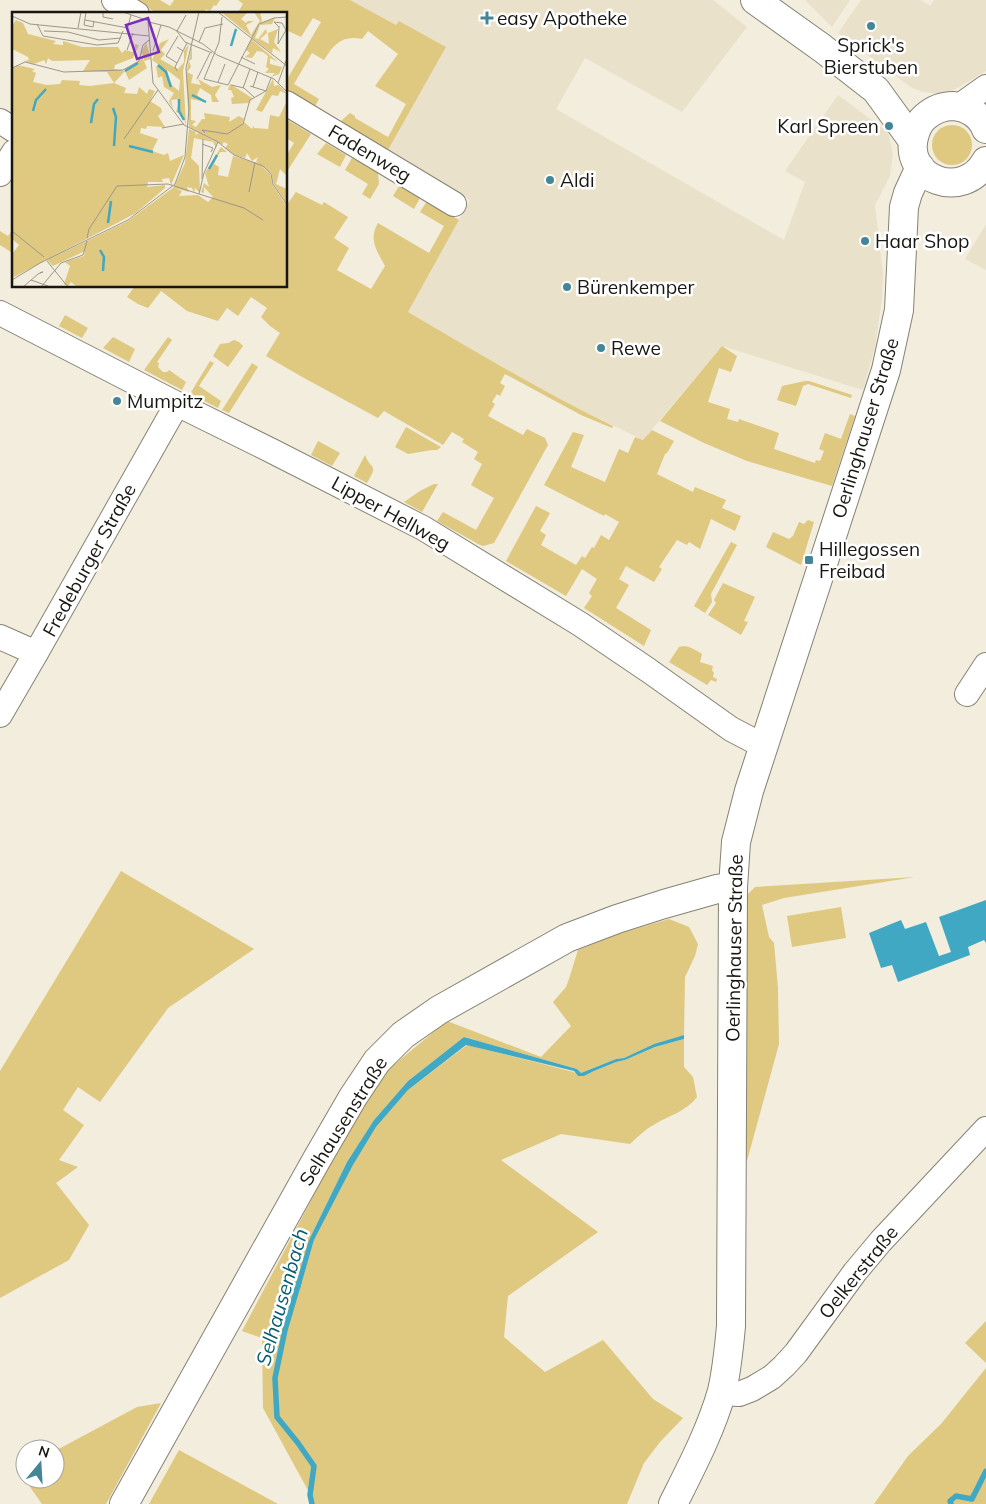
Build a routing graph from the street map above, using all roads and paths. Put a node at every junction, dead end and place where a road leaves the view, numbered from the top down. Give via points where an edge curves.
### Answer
1 (110, 0) edge
2 (114, 0) edge
3 (755, 0) edge
4 (102, 12) edge
5 (134, 12) edge
6 (986, 87) edge
7 (876, 90) junction
8 (288, 104) edge
9 (958, 107) junction
10 (930, 112) junction
11 (0, 122) edge
12 (985, 125) edge
13 (12, 129) edge
14 (913, 140) junction
15 (12, 155) edge
16 (920, 167) junction
17 (983, 171) edge
18 (0, 174) edge
19 (944, 182) junction
20 (454, 204) dead end
21 (902, 255) junction
22 (0, 313) edge
23 (177, 404) junction
24 (0, 637) edge
25 (36, 653) junction
26 (986, 665) edge
27 (967, 694) dead end
28 (0, 715) edge
29 (764, 745) junction
30 (733, 887) junction
31 (986, 1129) edge
32 (721, 1393) junction
33 (124, 1504) edge
34 (673, 1504) edge

1 - 4 street
2 - 5 street
3 - 7 main road
6 - 9 street
7 - 10 main road
7 - 14 main road
8 - 20 street, Fadenweg
9 - 10 main road via 948,106
9 - 12 main road via 977,116
10 - 14 main road via 922,120
11 - 13 street
14 - 16 main road via 913,150
15 - 18 street
16 - 19 main road
16 - 21 main road, Oerlinghauser Straße via 904,207
17 - 19 main road via 967,180
19 - 21 main road, Oerlinghauser Straße via 925,202
21 - 29 main road, Oerlinghauser Straße via 899,310 886,370
22 - 23 street, Lipper Hellweg
23 - 25 street, Fredeburger Straße
23 - 29 street, Lipper Hellweg via 423,528 614,646 731,729
24 - 25 street
25 - 28 street, Fredeburger Straße
26 - 27 street
29 - 30 main road, Oerlinghauser Straße via 736,842
30 - 32 main road, Oerlinghauser Straße via 731,1326 728,1364
30 - 33 main road, Selhausenstraße via 664,904 568,938 439,1010 403,1035 377,1061 307,1176
31 - 32 street, Oelkerstraße via 881,1241 784,1366 752,1389 739,1394
32 - 34 main road, Oerlinghauser Straße

